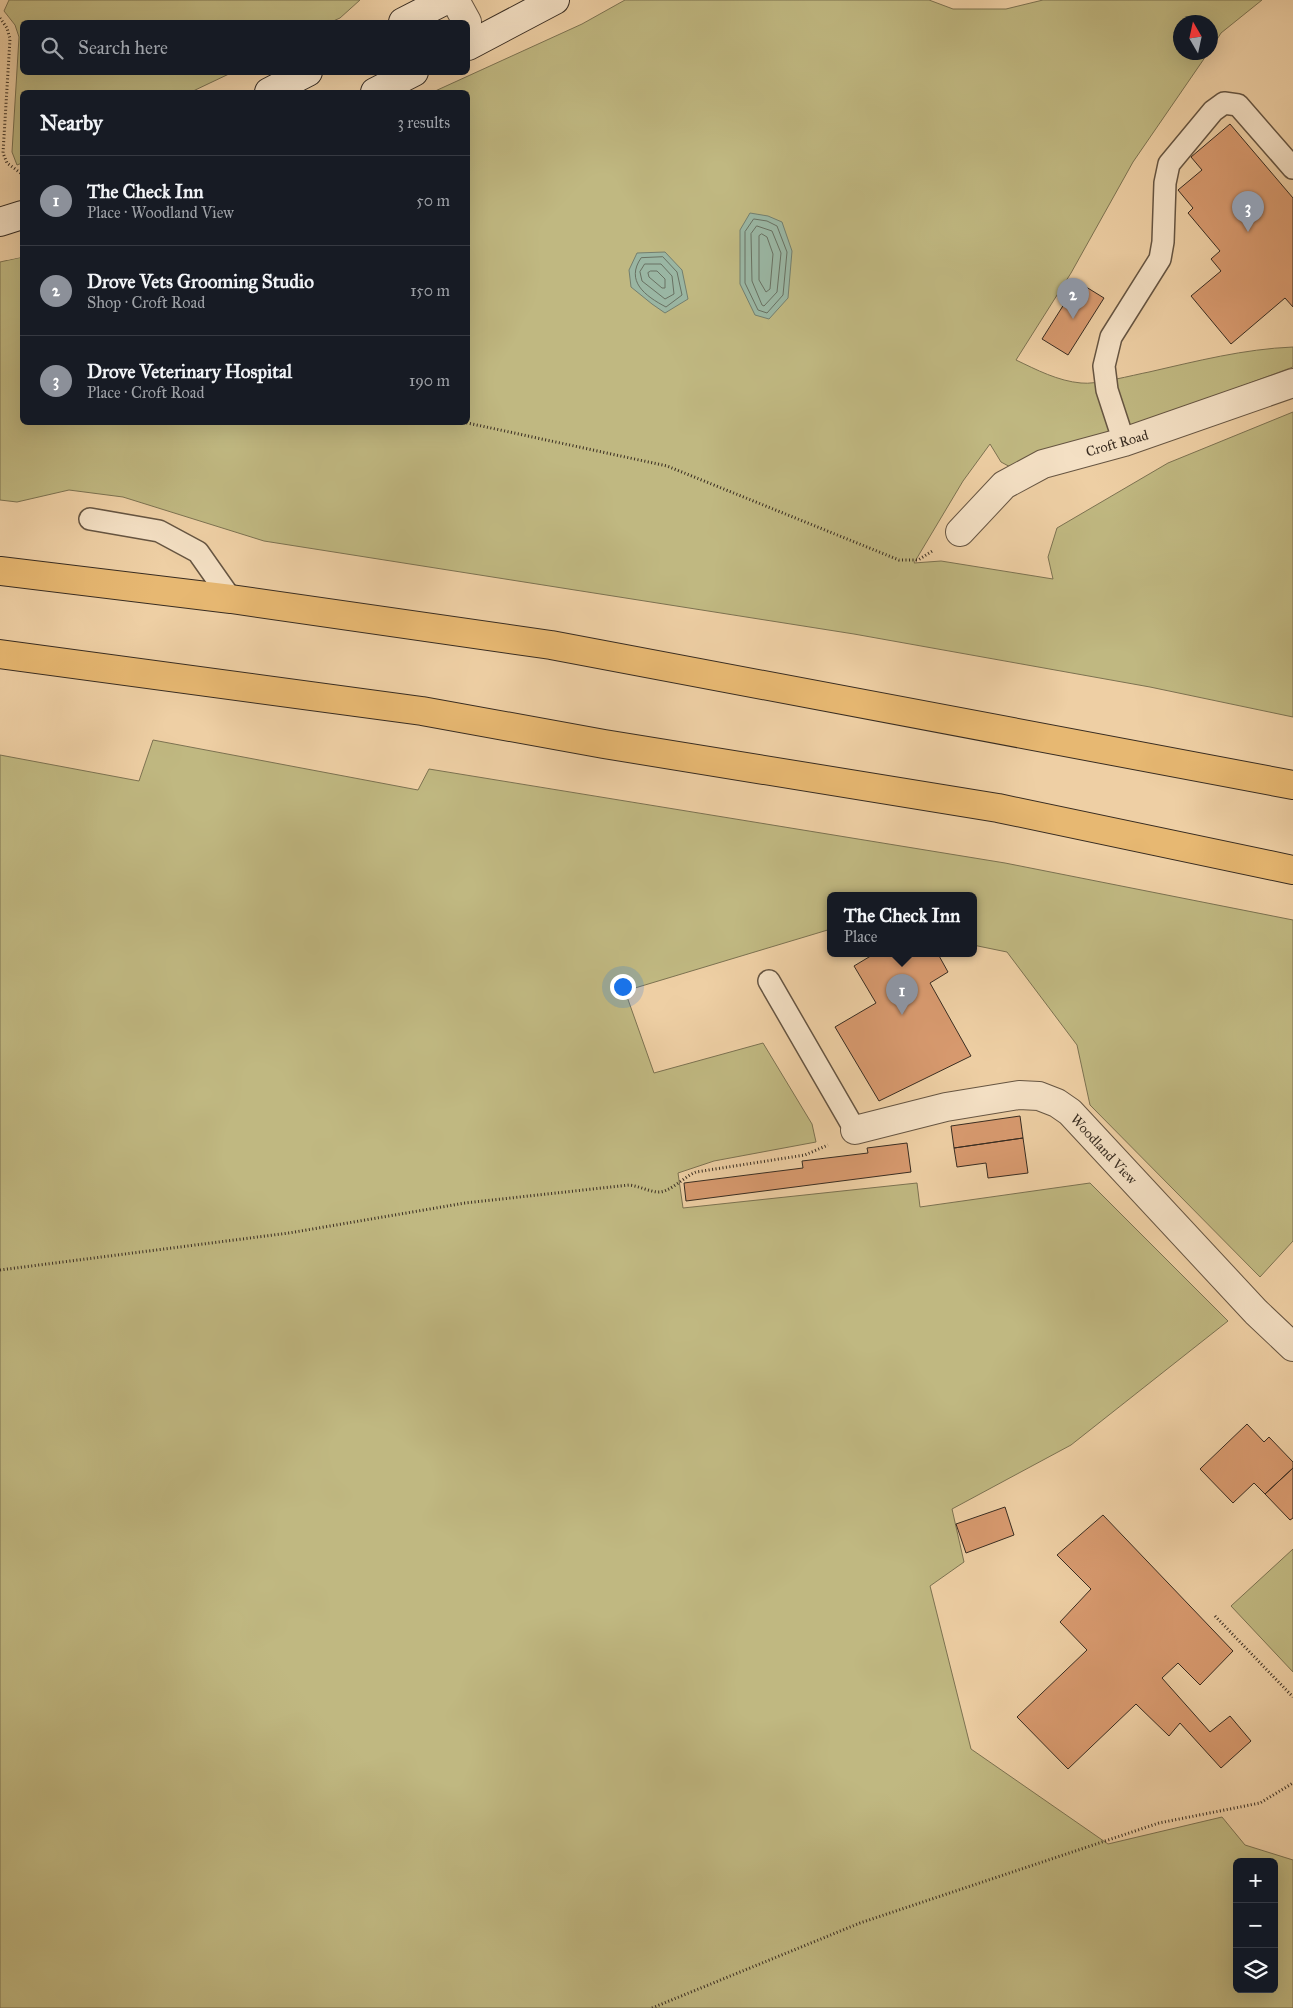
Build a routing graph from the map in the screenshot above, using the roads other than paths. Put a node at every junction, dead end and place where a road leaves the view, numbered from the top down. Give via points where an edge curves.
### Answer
1 (446, 0) edge
2 (455, 0) edge
3 (555, 0) edge
4 (407, 20) edge
5 (464, 20) edge
6 (470, 33) edge
7 (302, 75) edge
8 (408, 75) edge
9 (273, 90) edge
10 (379, 90) edge
11 (1293, 168) edge
12 (20, 216) edge
13 (0, 222) edge
14 (1293, 384) edge
15 (1124, 442) junction
16 (90, 519) dead end
17 (960, 532) road end
18 (0, 571) edge
19 (231, 599) junction
20 (0, 654) edge
21 (1293, 785) edge
22 (1293, 870) edge
23 (769, 981) dead end
24 (856, 1130) joint
25 (1293, 1347) edge

1 - 4 street
2 - 5 street
3 - 6 street
7 - 9 street
8 - 10 street
11 - 15 lane via 1238,105 1224,103 1213,111 1169,164 1160,260 1111,337 1104,366 1107,390
12 - 13 street
14 - 15 street, Croft Road
15 - 17 street, Croft Road via 1043,464 1004,484
16 - 19 lane via 159,531 198,552
18 - 19 highway
19 - 21 highway via 551,645
20 - 22 highway via 422,711 998,808
23 - 24 lane
24 - 25 street, Woodland View via 946,1107 1019,1095 1039,1096 1058,1103

